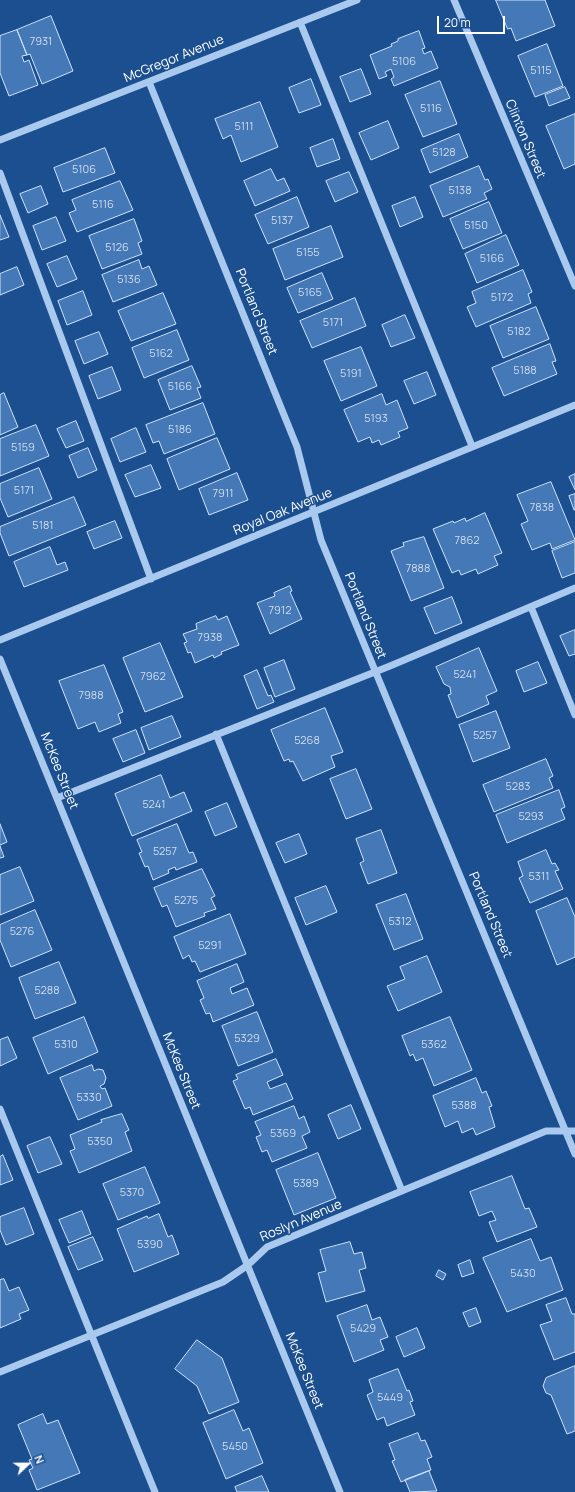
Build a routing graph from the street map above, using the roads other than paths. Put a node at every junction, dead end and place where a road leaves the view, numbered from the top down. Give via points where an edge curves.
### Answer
1 (356, 0) edge
2 (454, 0) edge
3 (300, 22) junction
4 (149, 82) junction
5 (0, 140) edge
6 (0, 173) edge
7 (575, 286) edge
8 (575, 405) edge
9 (472, 446) junction
10 (315, 512) junction
11 (151, 579) junction
12 (575, 588) edge
13 (531, 607) junction
14 (0, 640) edge
15 (0, 659) edge
16 (375, 671) junction
17 (575, 715) edge
18 (216, 734) junction
19 (57, 798) junction
20 (0, 1109) edge
21 (575, 1131) edge
22 (566, 1132) junction
23 (575, 1154) edge
24 (402, 1191) junction
25 (248, 1265) junction
26 (92, 1336) junction
27 (0, 1372) edge
28 (155, 1492) edge
29 (340, 1492) edge

1 - 3 street, McGregor Avenue
2 - 7 street, Clinton Street
3 - 4 street, McGregor Avenue
3 - 9 street
4 - 5 street, McGregor Avenue
4 - 10 street, Portland Street via 297,447
6 - 11 street
8 - 9 street, Royal Oak Avenue
9 - 10 street, Royal Oak Avenue
10 - 11 street, Royal Oak Avenue
10 - 16 street, Portland Street via 321,540
11 - 14 street, Royal Oak Avenue
12 - 13 street
13 - 16 street
13 - 17 street
15 - 19 street, McKee Street
16 - 18 street
16 - 22 street, Portland Street
18 - 19 street
18 - 24 street
19 - 25 street, McKee Street
20 - 26 street
21 - 22 street, Roslyn Avenue
22 - 23 street, Portland Street
22 - 24 street, Roslyn Avenue via 546,1131
24 - 25 street, Roslyn Avenue via 267,1247
25 - 26 street, Roslyn Avenue via 224,1282
25 - 29 street, McKee Street
26 - 27 street, Roslyn Avenue
26 - 28 street

